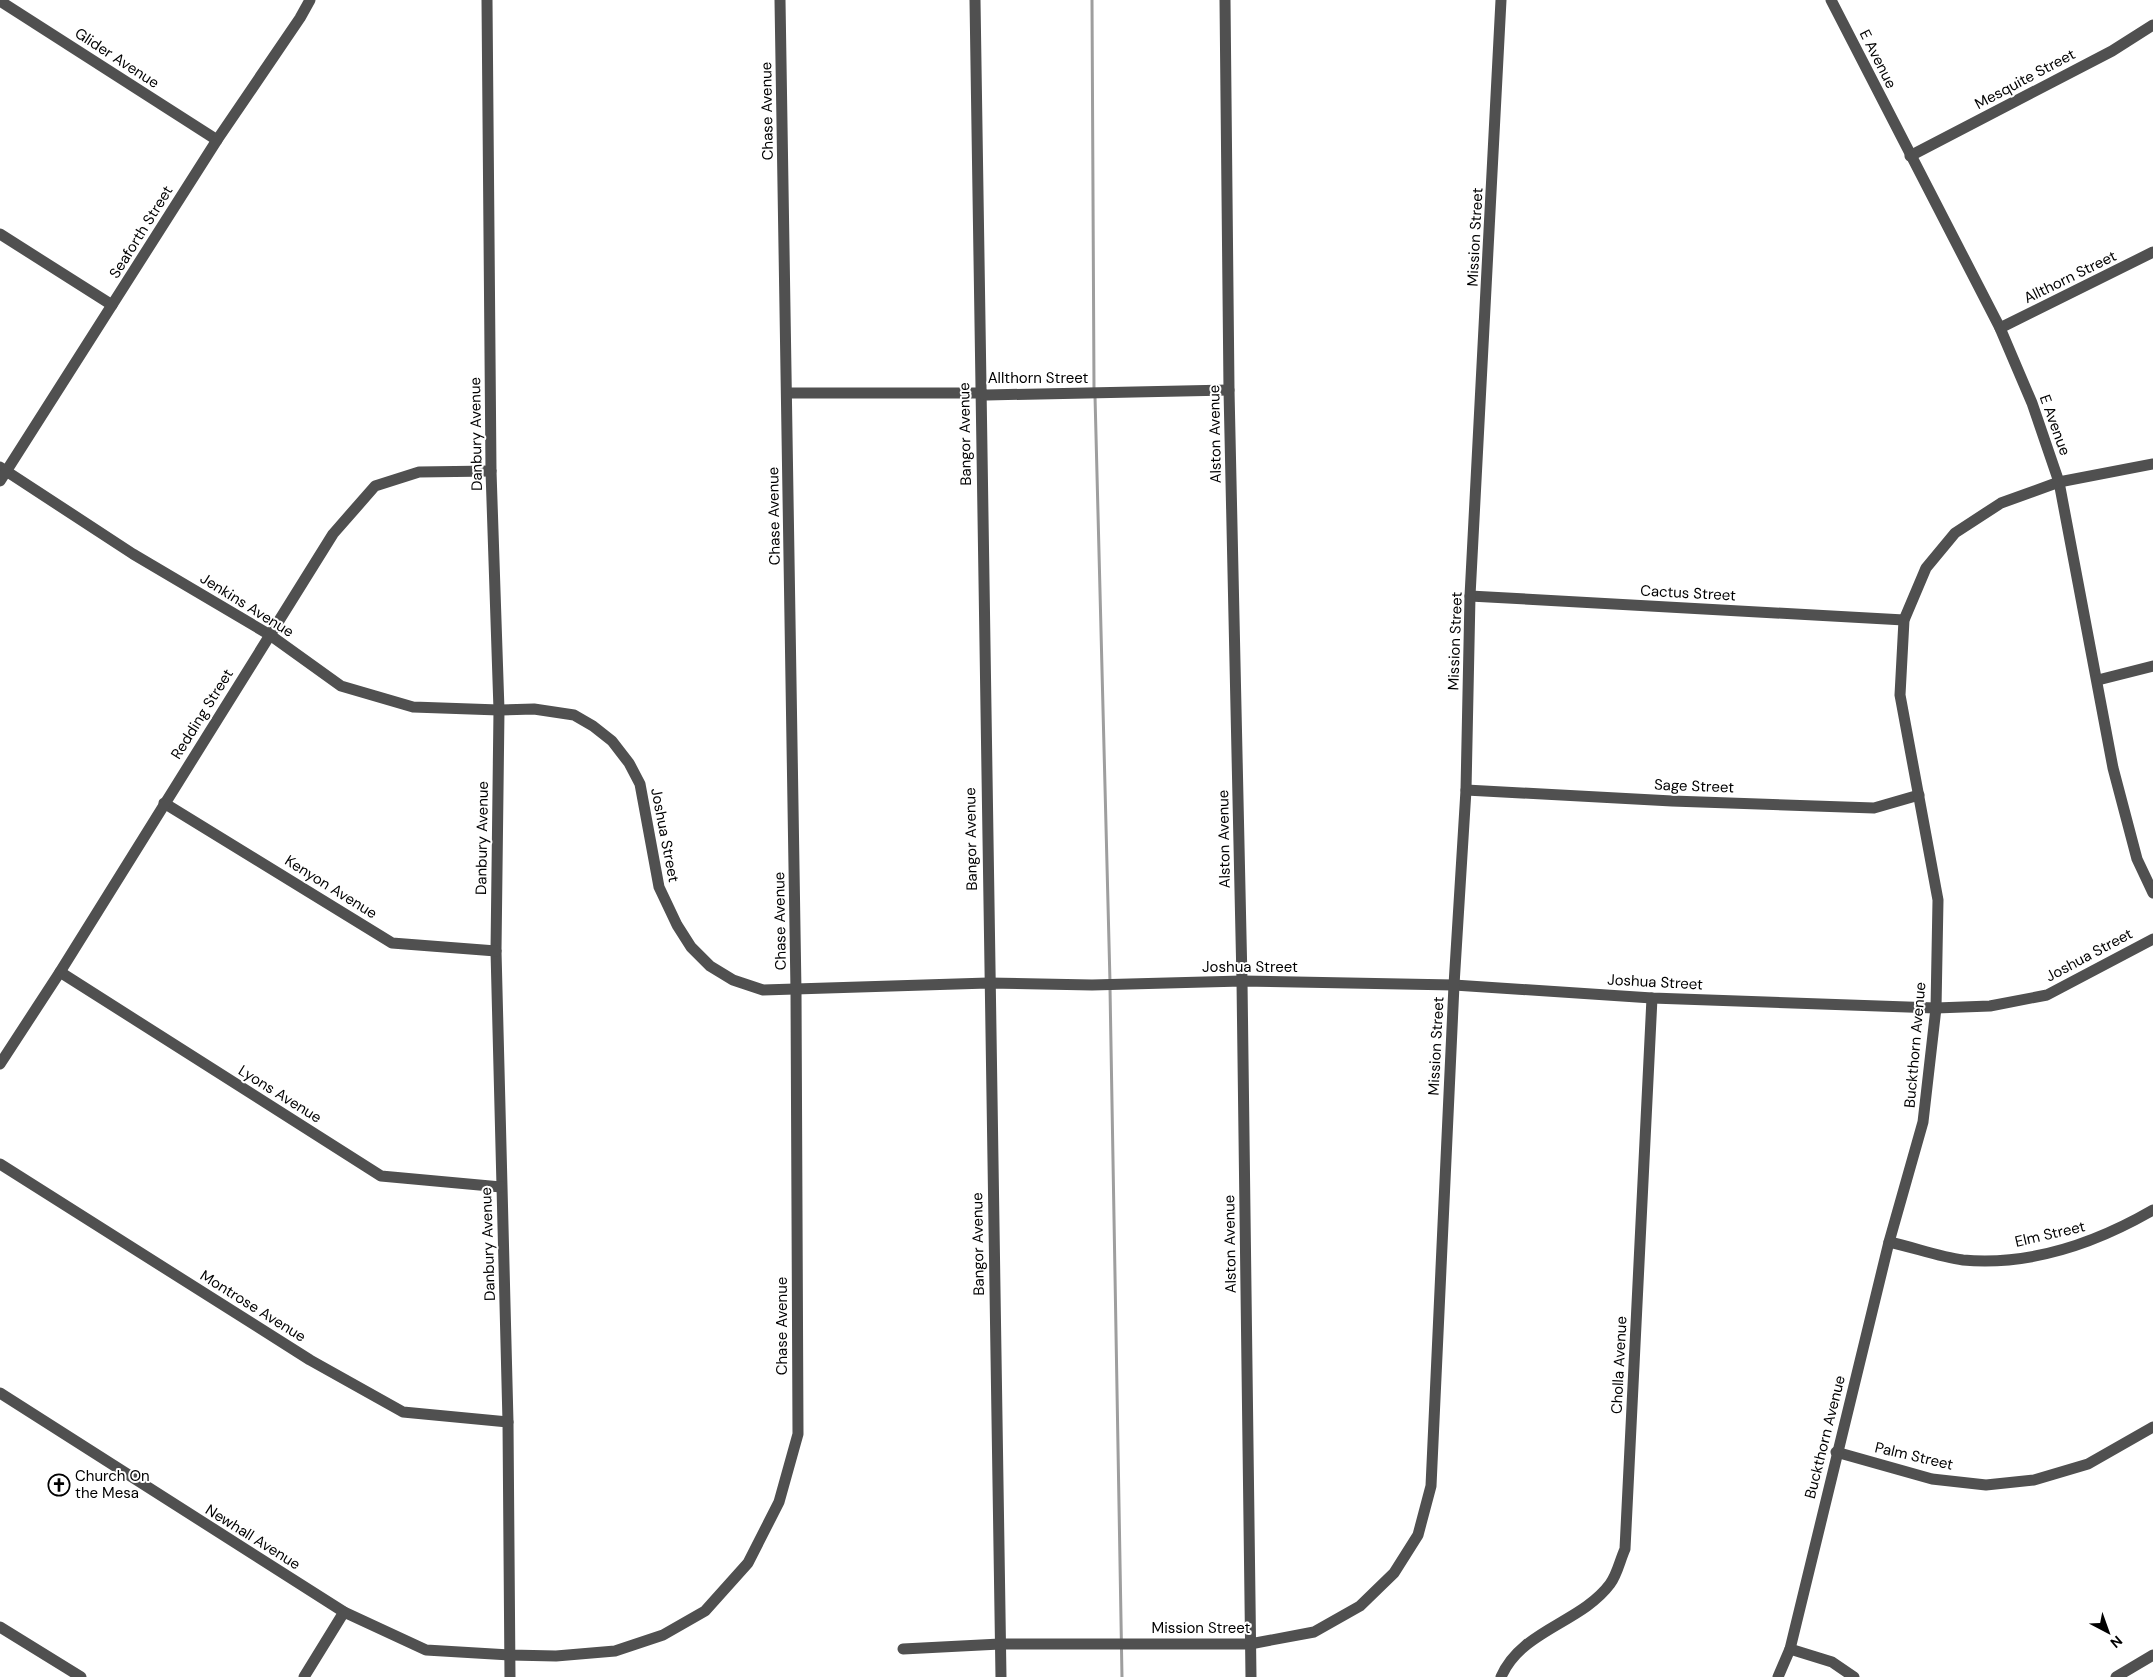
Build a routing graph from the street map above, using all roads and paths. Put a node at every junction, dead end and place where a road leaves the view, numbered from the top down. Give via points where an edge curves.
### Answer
1 (310, 0) edge
2 (487, 0) edge
3 (780, 0) edge
4 (975, 0) edge
5 (1225, 0) edge
6 (1501, 0) edge
7 (1831, 0) edge
8 (0, 1) edge
9 (2153, 25) edge
10 (217, 140) junction
11 (1910, 156) junction
12 (0, 234) edge
13 (2153, 252) edge
14 (112, 305) junction
15 (2000, 328) junction
16 (1229, 390) junction
17 (787, 393) junction
18 (979, 393) junction
19 (2153, 464) edge
20 (3, 469) edge
21 (491, 471) junction
22 (0, 481) edge
23 (2059, 482) junction
24 (1470, 596) junction
25 (1904, 620) junction
26 (270, 635) junction
27 (2153, 666) edge
28 (2098, 680) junction
29 (499, 710) junction
30 (1466, 790) junction
31 (1919, 795) junction
32 (164, 803) junction
33 (2153, 893) edge
34 (2153, 939) edge
35 (496, 951) junction
36 (60, 972) junction
37 (1242, 981) junction
38 (988, 983) junction
39 (1454, 985) junction
40 (796, 991) junction
41 (1652, 998) junction
42 (1936, 1008) junction
43 (0, 1064) edge
44 (0, 1164) edge
45 (501, 1188) junction
46 (2153, 1210) edge
47 (1889, 1242) junction
48 (0, 1394) edge
49 (508, 1422) junction
50 (2153, 1426) edge
51 (1836, 1452) junction
52 (344, 1612) junction
53 (0, 1627) edge
54 (1000, 1644) junction
55 (1250, 1644) junction
56 (904, 1649) dead end
57 (1790, 1649) junction
58 (510, 1655) junction
59 (2153, 1655) edge
60 (80, 1677) edge
61 (304, 1677) edge
62 (510, 1677) edge
63 (1001, 1677) edge
64 (1251, 1677) edge
65 (1501, 1677) edge
66 (1778, 1677) edge
67 (1854, 1677) edge
68 (2116, 1677) edge

1 - 10 street, Seaforth Street
2 - 21 street, Danbury Avenue
3 - 17 street, Chase Avenue
4 - 18 street, Bangor Avenue
5 - 16 street, Alston Avenue
6 - 24 street, Mission Street
7 - 11 street, E Avenue
8 - 10 street, Glider Avenue
9 - 11 street, Mesquite Street via 2112,50
10 - 14 street, Seaforth Street
11 - 15 street, E Avenue
12 - 14 street
13 - 15 street, Allthorn Street
14 - 20 street, Seaforth Street
15 - 23 street, E Avenue via 2032,403
16 - 18 street, Allthorn Street
16 - 37 street, Alston Avenue
17 - 18 street, Allthorn Street
17 - 40 street, Chase Avenue
18 - 38 street, Bangor Avenue
19 - 23 street
20 - 22 street, Seaforth Street
20 - 26 street, Jenkins Avenue via 133,554
21 - 26 street, Redding Street via 419,472 375,486 333,534
21 - 29 street, Danbury Avenue
23 - 25 street, Buckthorn Avenue via 2001,503 1955,533 1926,568
23 - 28 street, E Avenue
24 - 25 street, Cactus Street
24 - 30 street, Mission Street
25 - 31 street, Buckthorn Avenue via 1900,695
26 - 29 street, Jenkins Avenue via 340,686 413,707
26 - 32 street, Redding Street
27 - 28 street
28 - 33 street, E Avenue via 2116,777 2137,860
29 - 35 street, Danbury Avenue
29 - 40 street, Joshua Street via 534,708 574,716 612,741 640,784 658,887 690,947 710,966 733,980 764,990
30 - 31 street, Sage Street via 1874,808
30 - 39 street, Mission Street
31 - 42 street, Buckthorn Avenue via 1938,900
32 - 35 street, Kenyon Avenue via 392,943
32 - 36 street, Redding Street
34 - 42 street, Joshua Street via 2046,995 1990,1006
35 - 45 street, Danbury Avenue
36 - 43 street, Redding Street
36 - 45 street, Lyons Avenue via 381,1176
37 - 38 street, Joshua Street via 1092,985
37 - 39 street, Joshua Street
37 - 55 street, Alston Avenue
38 - 40 street, Joshua Street
38 - 54 street, Bangor Avenue
39 - 41 street, Joshua Street
39 - 55 street, Mission Street via 1431,1486 1418,1535 1394,1573 1360,1606 1314,1632
40 - 58 street, Chase Avenue via 798,1434 779,1502 748,1563 705,1611 664,1635 615,1651 556,1656
41 - 42 street, Joshua Street
41 - 65 street, Cholla Avenue via 1625,1549 1610,1584 1584,1608 1536,1638 1507,1663
42 - 47 street, Buckthorn Avenue via 1923,1122
44 - 49 street, Montrose Avenue via 310,1360 403,1412
45 - 49 street, Danbury Avenue
46 - 47 street, Elm Street via 2118,1230 2074,1247 2023,1258 1963,1260
47 - 51 street, Buckthorn Avenue
48 - 52 street, Newhall Avenue
49 - 58 street, Danbury Avenue
50 - 51 street, Palm Street via 2088,1464 2034,1480 1986,1485 1932,1479
51 - 57 street, Buckthorn Avenue
52 - 58 street, Newhall Avenue via 426,1650
52 - 61 street
53 - 60 street
54 - 55 street, Mission Street
54 - 56 street, Mission Street
54 - 63 street, Bangor Avenue
55 - 64 street, Alston Avenue
57 - 66 street, Buckthorn Avenue
57 - 67 street via 1832,1662
58 - 62 street, Danbury Avenue
59 - 68 street

